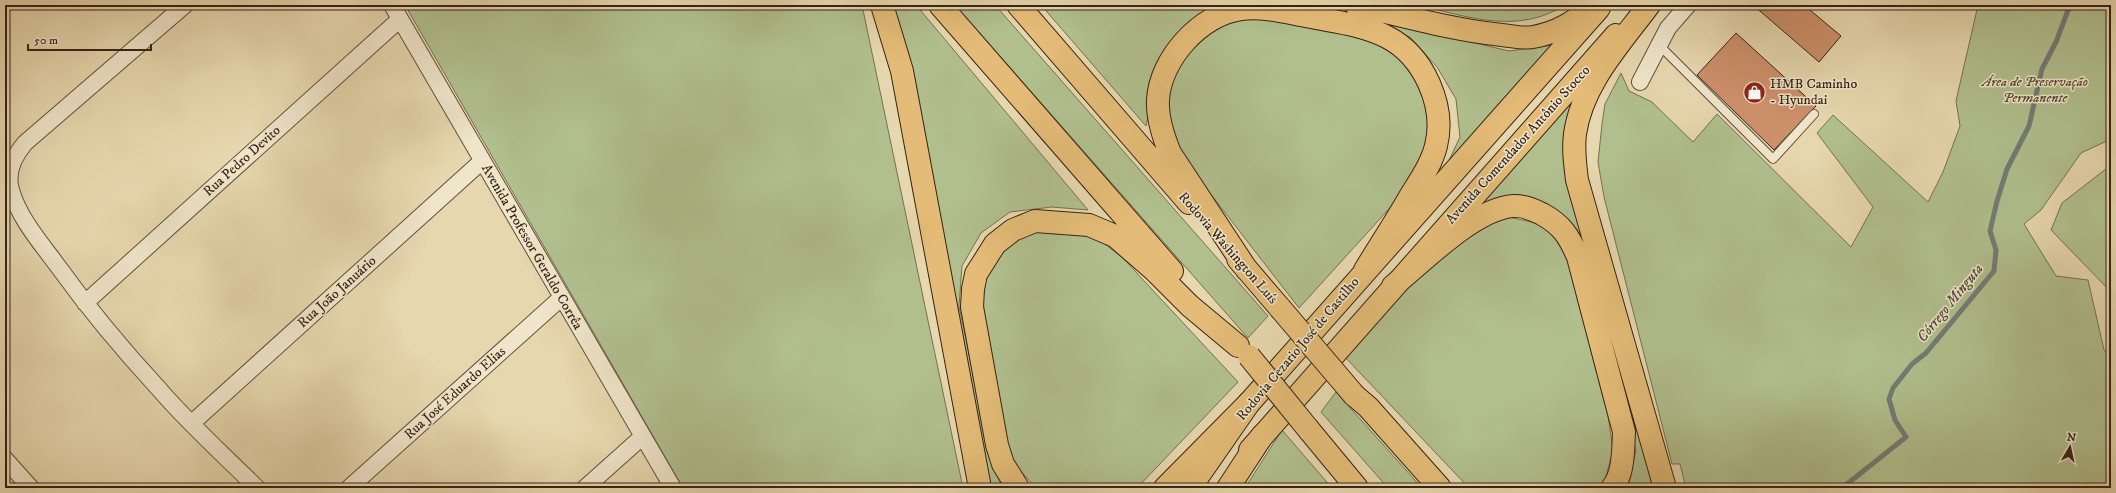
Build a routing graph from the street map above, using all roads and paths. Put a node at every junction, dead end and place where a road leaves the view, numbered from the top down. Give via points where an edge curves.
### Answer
1 (185, 5) edge
2 (392, 5) edge
3 (882, 5) edge
4 (940, 5) edge
5 (1018, 5) edge
6 (1356, 5) edge
7 (1593, 5) edge
8 (1602, 5) edge
9 (1642, 5) edge
10 (1649, 5) edge
11 (1688, 5) edge
12 (400, 19) junction
13 (1658, 45) junction
14 (1640, 82) dead end
15 (1814, 114) dead end
16 (482, 161) junction
17 (1247, 270) junction
18 (1365, 270) junction
19 (1393, 286) junction
20 (561, 298) junction
21 (85, 303) junction
22 (1243, 351) junction
23 (1361, 401) junction
24 (1249, 403) junction
25 (192, 423) junction
26 (1262, 436) junction
27 (642, 437) junction
28 (5, 459) edge
29 (31, 488) edge
30 (257, 488) edge
31 (349, 488) edge
32 (585, 488) edge
33 (673, 488) edge
34 (980, 488) edge
35 (1018, 488) edge
36 (1165, 488) edge
37 (1190, 488) edge
38 (1218, 488) edge
39 (1228, 488) edge
40 (1357, 488) edge
41 (1440, 488) edge
42 (1456, 488) edge
43 (1612, 488) edge
44 (1665, 488) edge

1 - 21 street via 25,143 16,154 12,165 11,189 20,209
2 - 12 street, Avenida Professor Geraldo Corrêa
3 - 34 main road via 902,71
4 - 22 main road
5 - 17 main road, Rodovia Washington Luís
6 - 7 main road via 1491,34 1531,38 1559,30 1583,15
8 - 18 main road
9 - 19 main road, Avenida Comendador Antônio Stocco
10 - 44 main road via 1589,91 1580,112 1575,134 1574,157 1577,180
11 - 13 street via 1668,28
12 - 16 street, Avenida Professor Geraldo Corrêa
12 - 21 street, Rua Pedro Devito
13 - 14 street
13 - 15 lane via 1774,159
16 - 20 street, Avenida Professor Geraldo Corrêa
16 - 25 street, Rua João Januário
17 - 18 main road via 1170,153 1163,136 1158,98 1175,53 1203,25 1241,9 1266,8 1362,28 1388,37 1408,52 1425,74 1434,98 1438,121 1436,146 1427,170
17 - 23 main road, Rodovia Washington Luís, bridge
18 - 24 main road, Rodovia Cezario José de Castilho
19 - 26 main road, Rodovia Cezario José de Castilho
19 - 43 main road via 1471,222 1495,210 1514,206 1532,210 1556,222 1570,239 1578,257 1624,432 1622,458
20 - 27 street, Avenida Professor Geraldo Corrêa
20 - 31 street, Rua José Eduardo Elias
21 - 25 street via 159,390
22 - 35 main road via 1115,236 1089,224 1059,221 1036,221 1013,230 995,244 976,274 972,307 997,445 1003,464
22 - 40 main road, bridge
23 - 41 main road, Rodovia Washington Luís
23 - 42 main road
24 - 36 main road
24 - 37 main road, Rodovia Cezario José de Castilho
25 - 30 street
26 - 38 main road, Rodovia Cezario José de Castilho
26 - 39 main road
27 - 32 street
27 - 33 street, Avenida Professor Geraldo Corrêa
28 - 29 street

